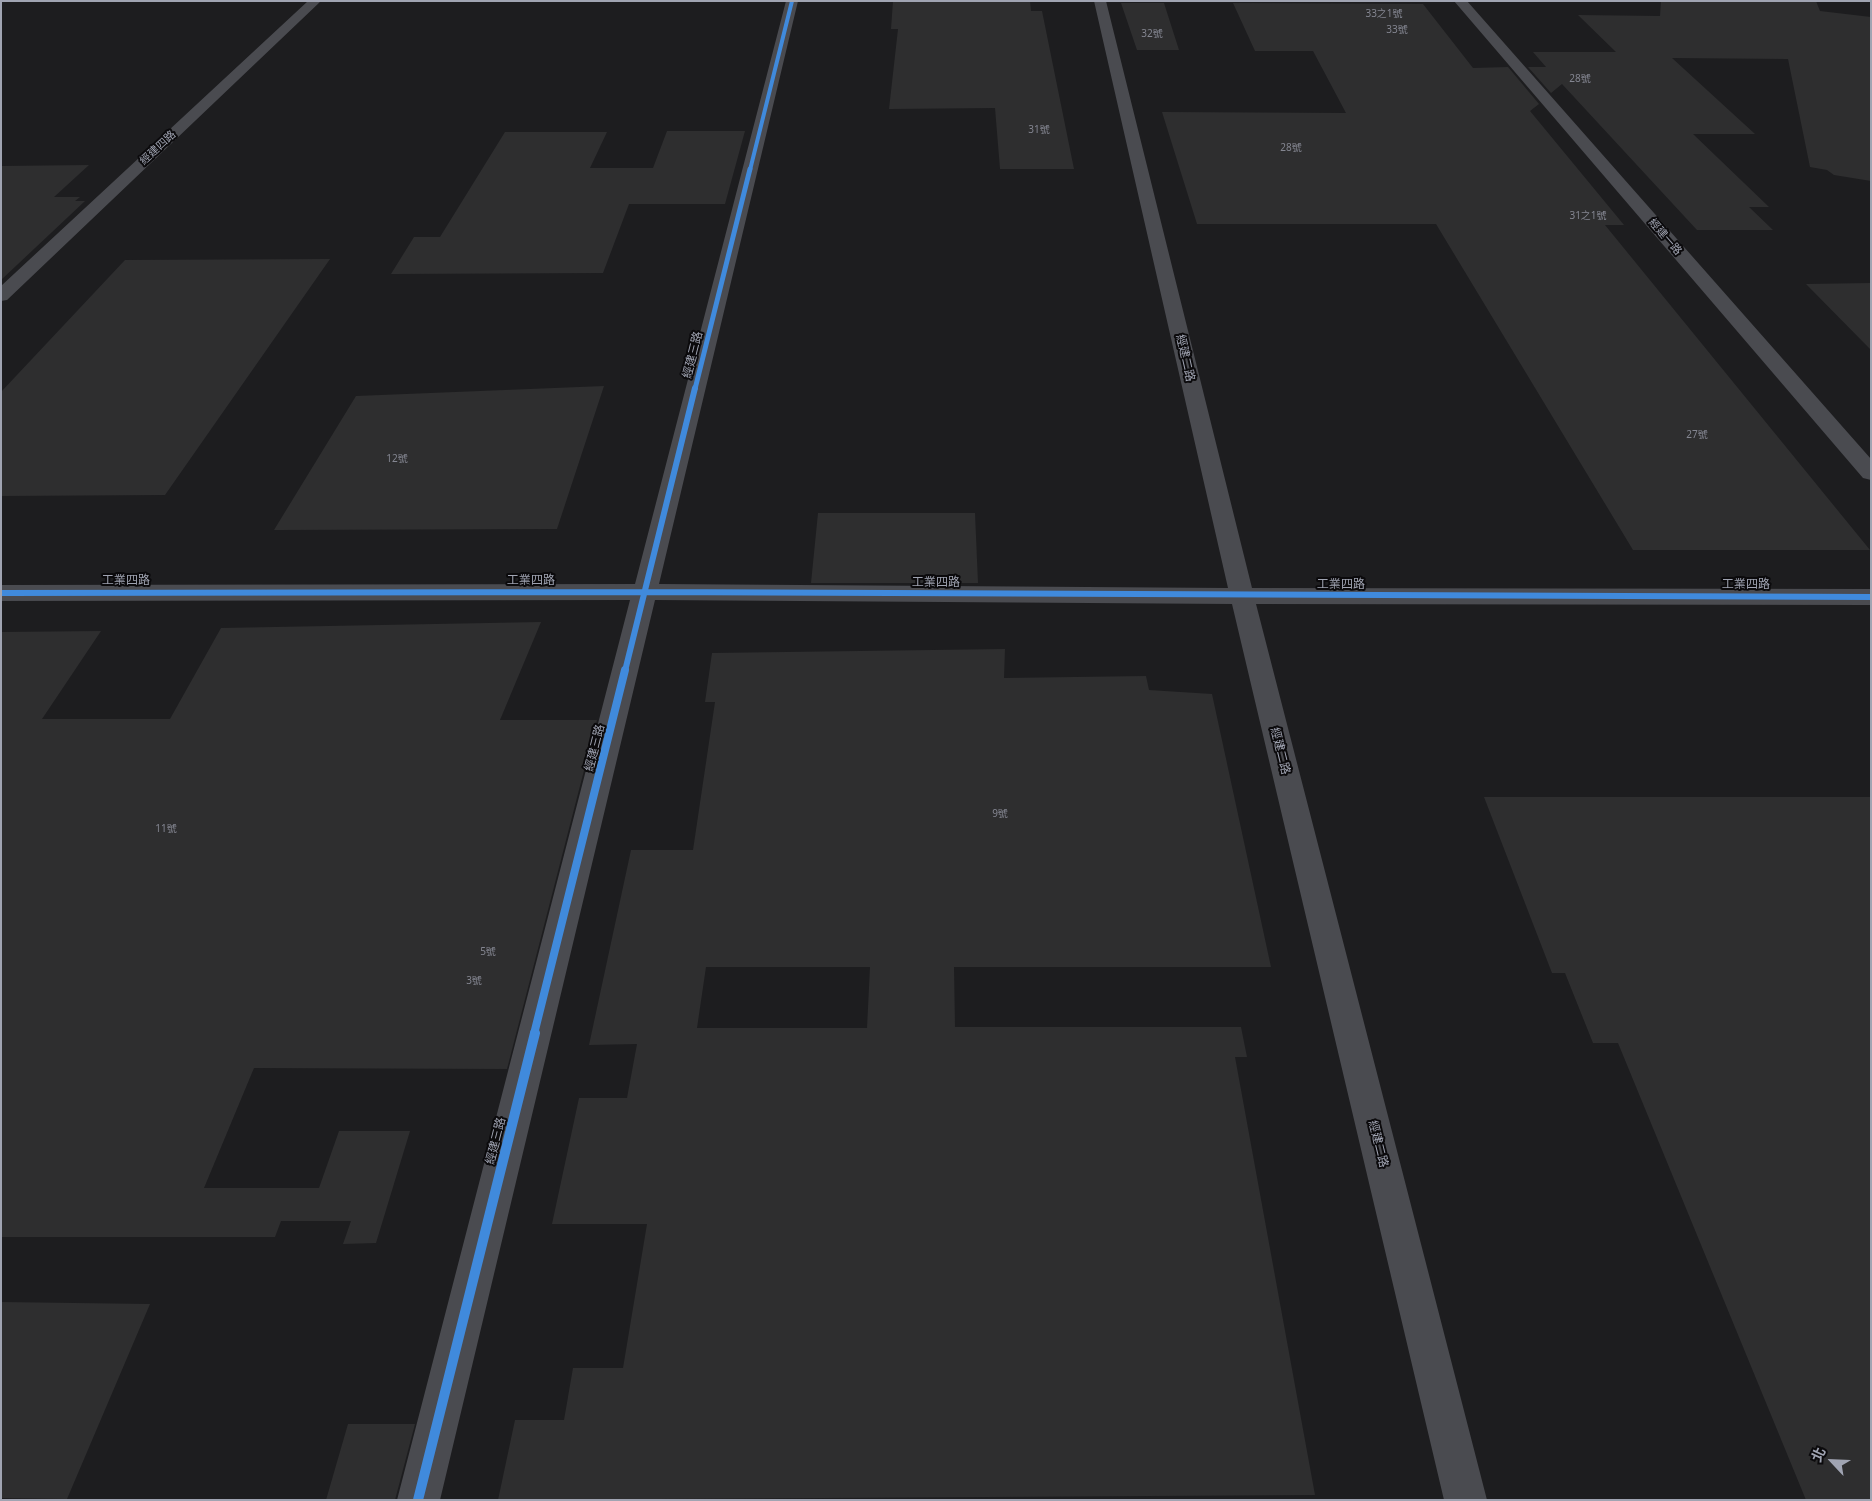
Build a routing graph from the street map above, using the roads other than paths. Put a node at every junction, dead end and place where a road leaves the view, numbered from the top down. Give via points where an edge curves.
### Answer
1 (315, 1) edge
2 (792, 1) edge
3 (1100, 1) edge
4 (1460, 1) edge
5 (1, 296) edge
6 (1871, 473) edge
7 (645, 592) junction
8 (1, 593) edge
9 (1242, 596) junction
10 (1871, 596) edge
11 (418, 1500) edge
12 (1466, 1500) edge

1 - 5 street, 經建四路
2 - 7 street, 經建三路
3 - 9 street, 經建二路
4 - 6 street, 經建一路
7 - 8 street, 工業四路
7 - 9 street, 工業四路
7 - 11 street, 經建三路
9 - 10 street, 工業四路
9 - 12 street, 經建二路

